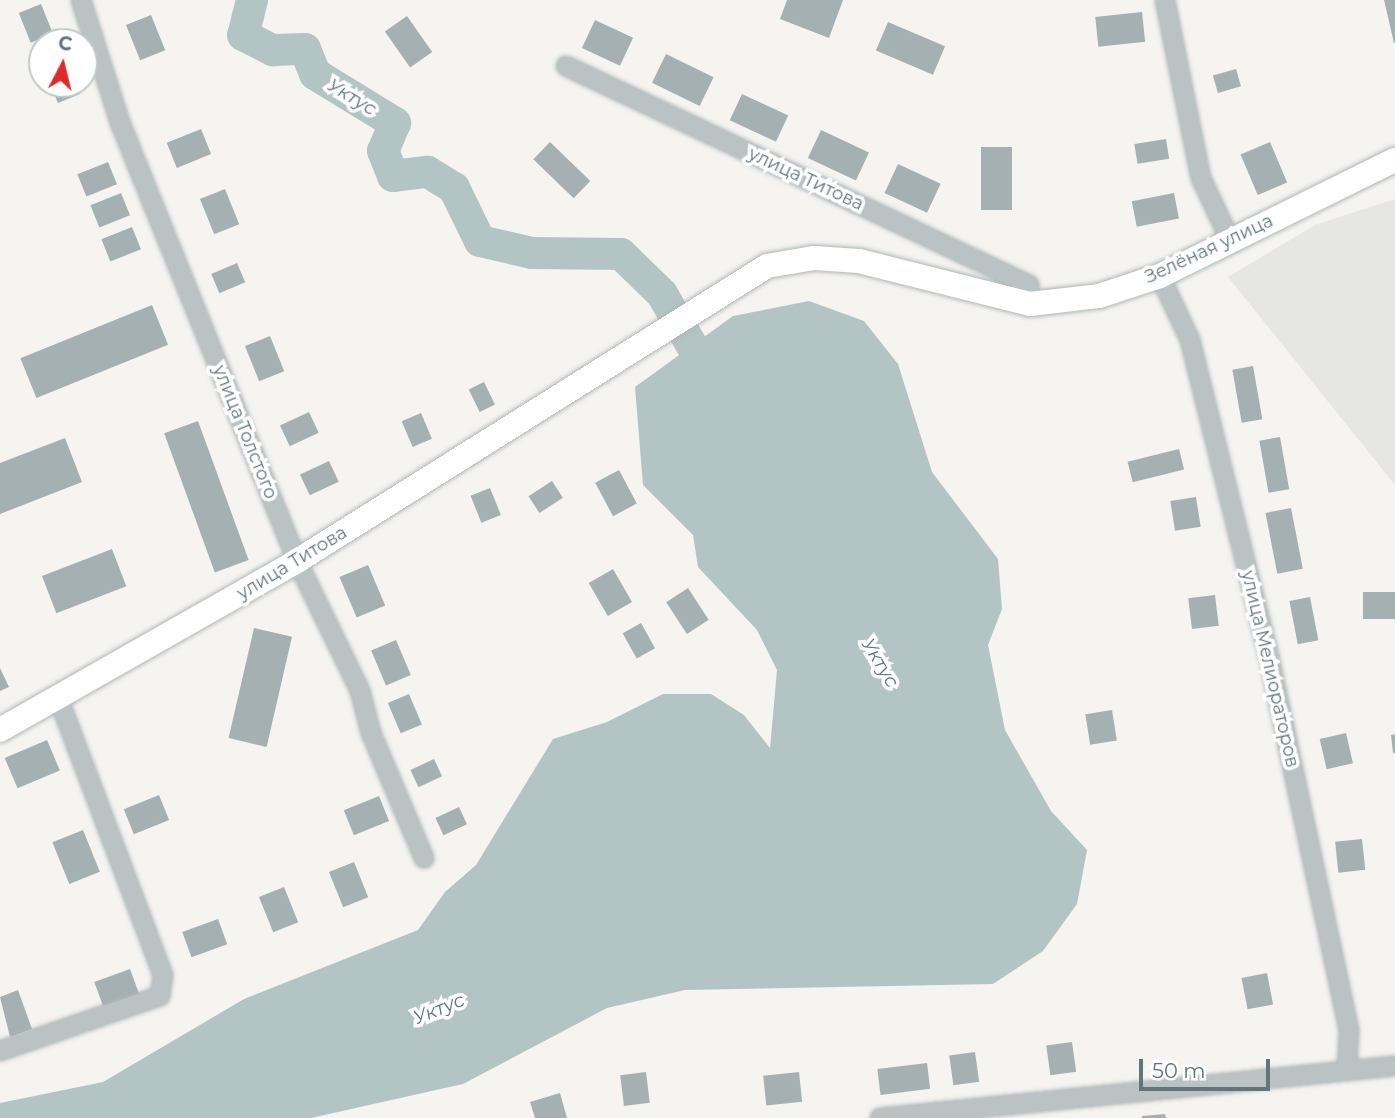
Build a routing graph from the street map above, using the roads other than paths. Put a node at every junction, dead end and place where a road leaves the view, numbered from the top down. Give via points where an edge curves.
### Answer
1 (81, 0) edge
2 (1165, 0) edge
3 (566, 66) dead end
4 (1395, 160) edge
5 (1230, 240) junction
6 (768, 266) joint
7 (1160, 276) junction
8 (1030, 304) junction
9 (297, 561) junction
10 (59, 700) junction
11 (0, 730) edge
12 (424, 858) dead end
13 (0, 1051) edge
14 (1395, 1066) edge
15 (1347, 1069) junction
16 (932, 1116) edge
17 (880, 1118) edge

1 - 9 street, улица Толстого via 121,125
2 - 5 street via 1201,178
3 - 8 street, улица Титова via 1029,285
4 - 5 street, Зелёная улица
5 - 7 street, Зелёная улица
6 - 8 street, Зелёная улица via 814,258 859,261
6 - 9 street, улица Титова
7 - 8 street, Зелёная улица via 1099,296
7 - 15 street, улица Мелиораторов via 1190,340 1269,657 1349,1029
9 - 10 street, улица Титова
9 - 12 street, улица Толстого via 360,691 370,733
10 - 11 street, улица Титова
10 - 13 street via 163,975 160,996
14 - 15 street
15 - 16 street
16 - 17 street

